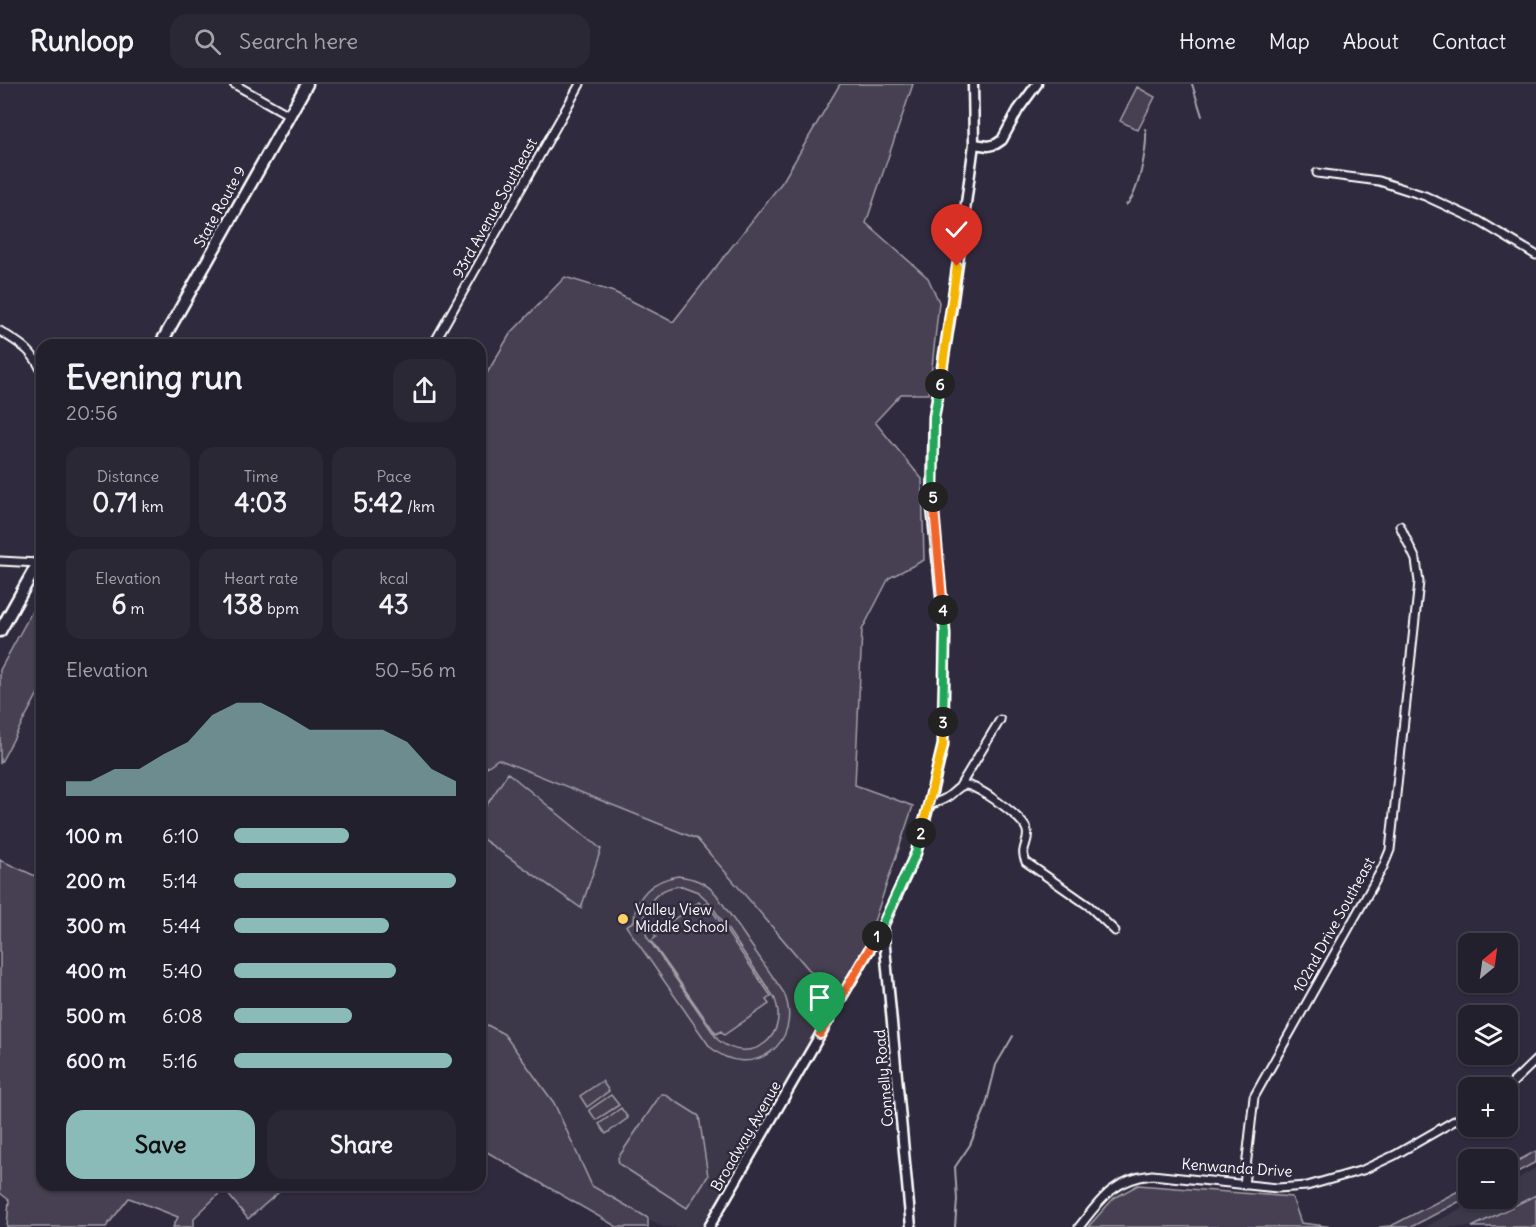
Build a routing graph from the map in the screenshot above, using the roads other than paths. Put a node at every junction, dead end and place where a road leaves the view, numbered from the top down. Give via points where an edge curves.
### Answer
1 (234, 84) edge
2 (307, 84) edge
3 (580, 84) edge
4 (973, 84) edge
5 (1037, 84) edge
6 (289, 116) junction
7 (974, 144) junction
8 (1317, 173) dead end
9 (1536, 255) edge
10 (0, 331) edge
11 (163, 339) edge
12 (436, 339) edge
13 (36, 359) edge
14 (1400, 526) dead end
15 (36, 560) edge
16 (0, 561) edge
17 (36, 567) edge
18 (0, 631) edge
19 (1000, 720) dead end
20 (960, 786) junction
21 (929, 805) junction
22 (883, 926) junction
23 (1115, 931) dead end
24 (1536, 1060) edge
25 (1518, 1077) edge
26 (1458, 1119) edge
27 (1244, 1185) junction
28 (710, 1227) edge
29 (911, 1227) edge
30 (1080, 1227) edge

1 - 6 street
2 - 6 main road, State Route 9
3 - 12 street, 93rd Avenue Southeast
4 - 7 street, Broadway Avenue
5 - 7 street via 1002,140 988,146
6 - 11 main road, State Route 9
7 - 21 street, Broadway Avenue via 934,417 932,508 945,634 943,745
8 - 9 street via 1378,181 1425,196 1479,221
10 - 13 street via 28,348
14 - 27 street, 102nd Drive Southeast via 1416,560 1419,582 1390,850 1254,1097
15 - 16 street
17 - 18 main road
19 - 20 street
20 - 21 street
20 - 23 street via 972,786 1019,818 1028,831 1023,855 1026,862 1089,906
21 - 22 street, Broadway Avenue via 916,853
22 - 28 street, Broadway Avenue
22 - 29 street, Connelly Road
24 - 25 street
26 - 27 street, Kenwanda Drive via 1363,1170 1307,1186
27 - 30 street, Kenwanda Drive via 1152,1174 1135,1177 1104,1196

